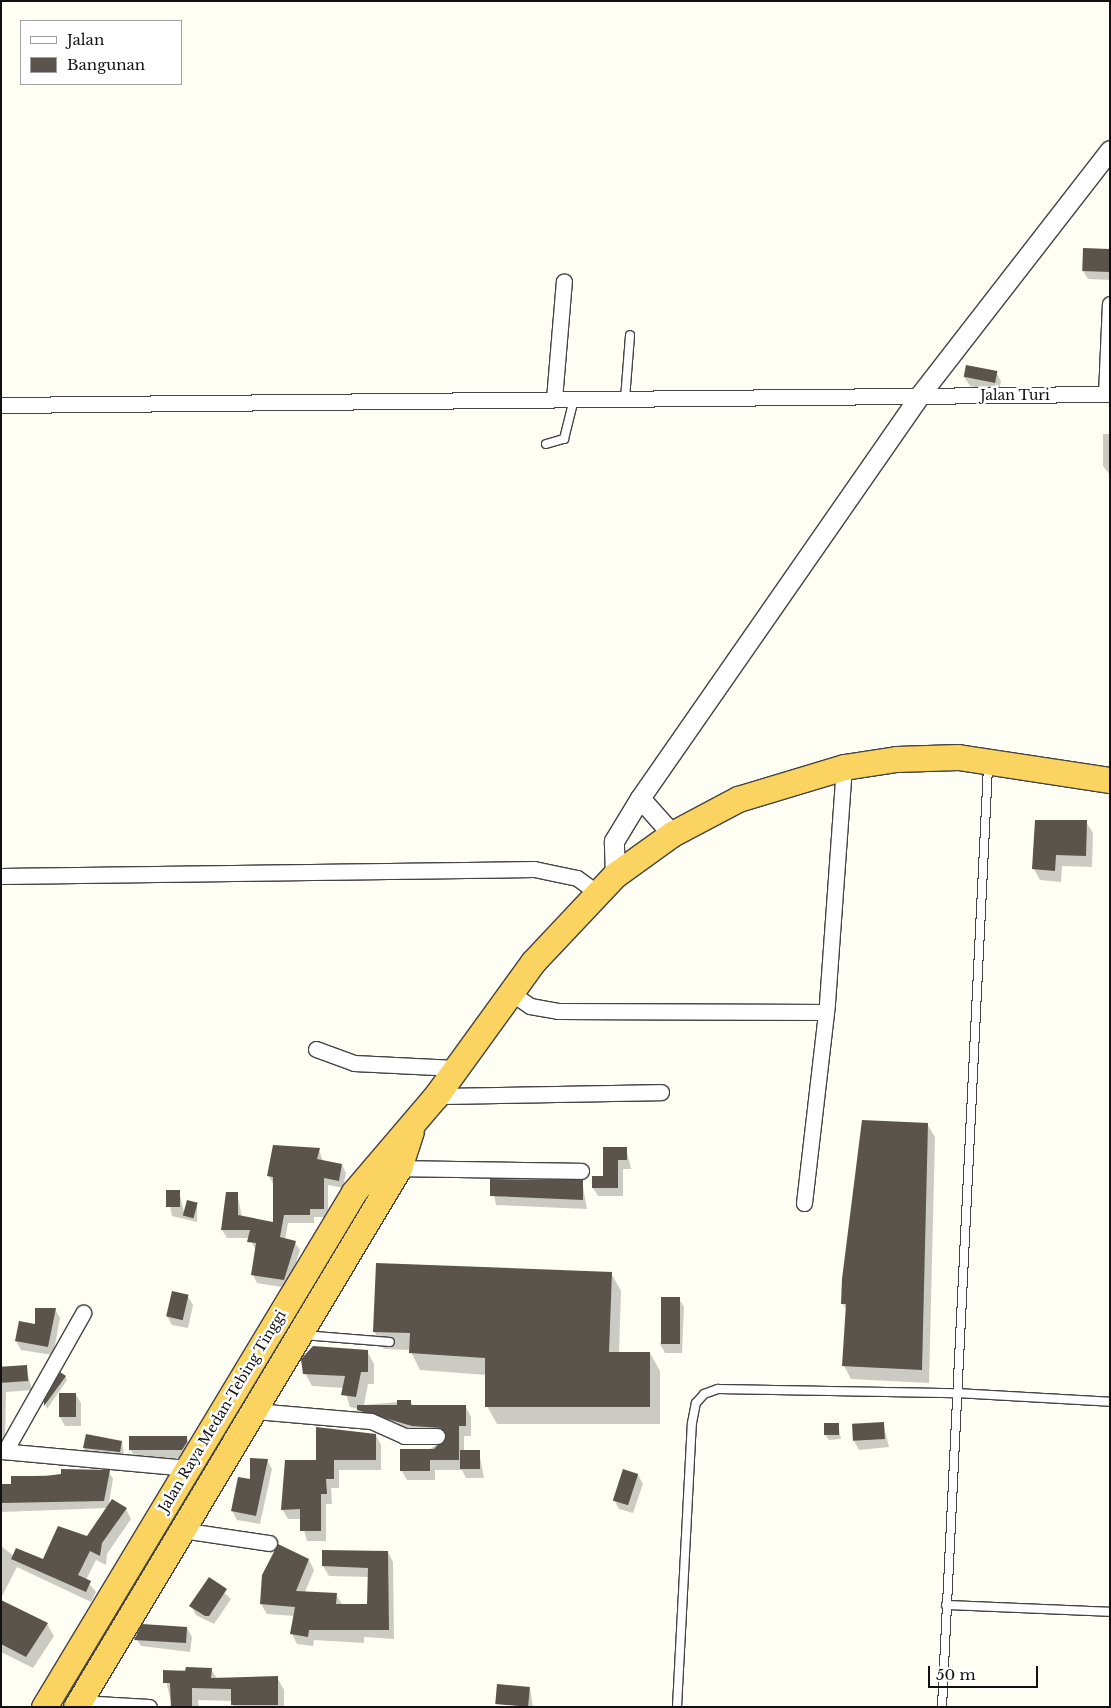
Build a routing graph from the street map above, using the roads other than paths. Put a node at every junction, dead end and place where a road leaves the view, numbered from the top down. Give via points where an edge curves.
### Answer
1 (1110, 150) edge
2 (564, 281) dead end
3 (1110, 304) edge
4 (630, 335) dead end
5 (1108, 394) edge
6 (919, 396) junction
7 (554, 399) junction
8 (574, 399) junction
9 (625, 399) junction
10 (1, 405) edge
11 (546, 444) dead end
12 (988, 760) junction
13 (844, 767) junction
14 (1110, 780) edge
15 (640, 798) junction
16 (672, 834) junction
17 (616, 875) junction
18 (1, 876) edge
19 (596, 892) junction
20 (510, 992) junction
21 (826, 1012) junction
22 (316, 1049) dead end
23 (456, 1068) junction
24 (661, 1092) dead end
25 (436, 1096) junction
26 (413, 1125) junction
27 (399, 1168) junction
28 (581, 1171) dead end
29 (804, 1203) dead end
30 (83, 1313) dead end
31 (298, 1335) junction
32 (390, 1342) dead end
33 (956, 1393) junction
34 (1110, 1402) edge
35 (255, 1411) junction
36 (437, 1436) dead end
37 (3, 1451) edge
38 (188, 1468) junction
39 (181, 1530) junction
40 (269, 1543) dead end
41 (946, 1605) junction
42 (1110, 1612) edge
43 (78, 1705) edge
44 (44, 1707) edge
45 (149, 1707) edge
46 (677, 1707) edge
47 (942, 1707) edge

1 - 6 street
2 - 7 street
3 - 5 street
4 - 9 lane
5 - 6 street, Jalan Turi
6 - 9 street, Jalan Turi
6 - 15 street
7 - 8 street, Jalan Turi
7 - 10 street, Jalan Turi
8 - 9 street, Jalan Turi
8 - 11 lane via 564,438
12 - 13 highway, Jalan Raya Medan-Tebing Tinggi via 930,756
12 - 14 highway, Jalan Raya Medan-Tebing Tinggi
12 - 33 lane
13 - 16 highway, Jalan Raya Medan-Tebing Tinggi via 738,800
13 - 21 street
15 - 16 street
15 - 17 street via 614,841
16 - 17 highway, Jalan Raya Medan-Tebing Tinggi
17 - 19 highway, Jalan Raya Medan-Tebing Tinggi
18 - 19 street via 534,869 577,878
19 - 20 highway, Jalan Raya Medan-Tebing Tinggi
20 - 21 street via 530,1006 558,1011
20 - 23 highway, Jalan Raya Medan-Tebing Tinggi
21 - 29 street
22 - 23 street via 354,1063
23 - 25 highway, Jalan Raya Medan-Tebing Tinggi
24 - 25 street
25 - 26 highway, Jalan Raya Medan-Tebing Tinggi
26 - 27 highway, Jalan Raya Medan-Tebing Tinggi
26 - 38 highway, Jalan Raya Medan-Tebing Tinggi via 354,1192
27 - 28 street
27 - 31 highway, Jalan Raya Medan-Tebing Tinggi
30 - 37 street
31 - 32 lane
31 - 35 highway, Jalan Raya Medan-Tebing Tinggi
33 - 34 lane
33 - 41 lane
33 - 46 lane via 718,1389 704,1394 696,1403 692,1423
35 - 36 street via 371,1421 404,1436
35 - 39 highway, Jalan Raya Medan-Tebing Tinggi
37 - 38 street
38 - 44 highway, Jalan Raya Medan-Tebing Tinggi
39 - 40 street
39 - 43 highway, Jalan Raya Medan-Tebing Tinggi
41 - 42 lane
41 - 47 lane
43 - 45 street

